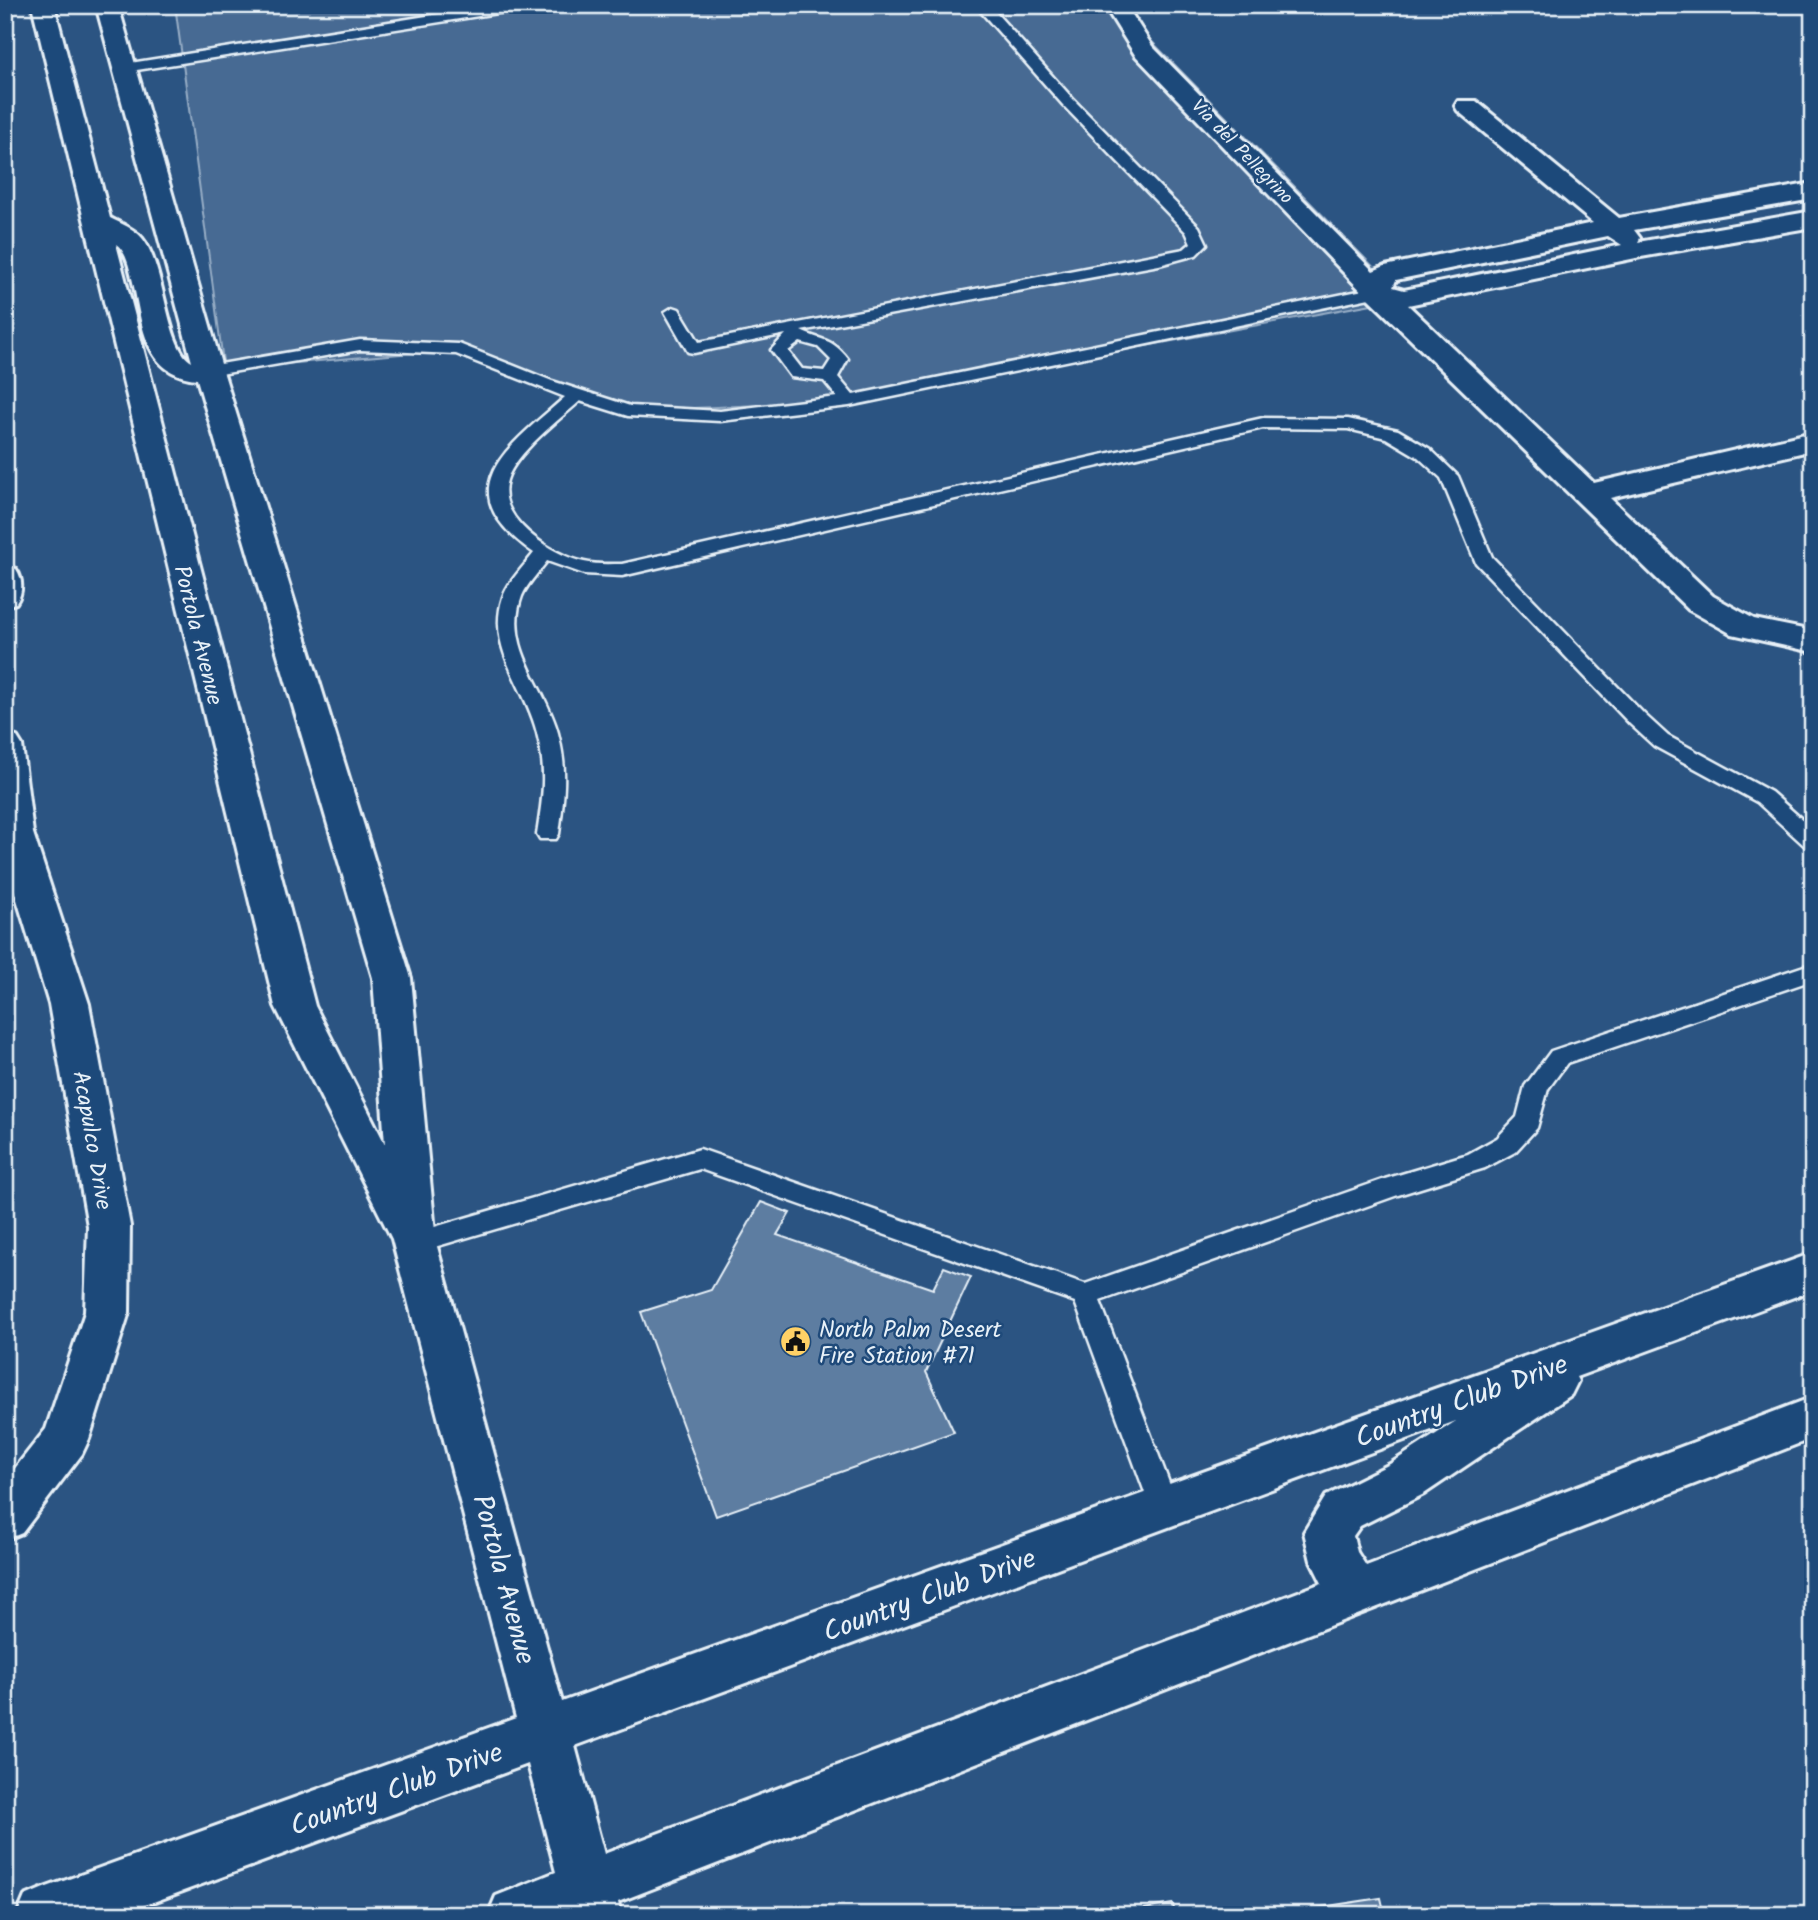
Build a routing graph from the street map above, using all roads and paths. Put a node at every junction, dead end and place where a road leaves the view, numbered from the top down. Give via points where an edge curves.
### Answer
1 (43, 5) edge
2 (107, 5) edge
3 (523, 5) edge
4 (982, 5) edge
5 (1115, 5) edge
6 (124, 68) junction
7 (1467, 106) dead end
8 (1813, 191) edge
9 (1813, 219) edge
10 (98, 222) junction
11 (1614, 227) junction
12 (1641, 250) junction
13 (1378, 292) junction
14 (673, 312) dead end
15 (793, 332) junction
16 (209, 371) junction
17 (829, 377) junction
18 (577, 395) junction
19 (849, 401) junction
20 (1813, 441) edge
21 (1587, 494) junction
22 (543, 553) junction
23 (5, 576) edge
24 (5, 596) edge
25 (1813, 642) edge
26 (6, 756) edge
27 (548, 834) dead end
28 (1813, 841) edge
29 (1813, 971) edge
30 (414, 1243) junction
31 (1813, 1271) edge
32 (1086, 1295) junction
33 (1606, 1347) junction
34 (1813, 1417) edge
35 (1165, 1508) junction
36 (5, 1518) edge
37 (1356, 1592) junction
38 (547, 1734) junction
39 (591, 1901) edge
40 (44, 1915) edge
41 (514, 1915) edge

1 - 10 main road, Portola Avenue
2 - 6 main road, Portola Avenue
3 - 6 lane
4 - 15 lane via 1068,102 1193,230 1199,244 1190,252 1158,260
5 - 13 main road, Via del Pellegrino via 1143,50
6 - 16 main road, Portola Avenue
7 - 11 main road
8 - 11 main road
9 - 12 main road
10 - 16 main road via 131,241 142,263 166,354 176,367
10 - 30 main road, Portola Avenue via 295,1006
11 - 12 main road
11 - 13 main road via 1385,274
12 - 13 main road via 1405,298
13 - 19 lane
13 - 21 main road, Via del Pellegrino
14 - 15 lane via 694,348
15 - 17 lane via 824,343 840,359
15 - 17 lane via 779,350 797,373
16 - 18 lane via 360,345 459,349
16 - 30 main road, Portola Avenue via 393,978
17 - 19 lane
18 - 19 lane via 628,411 720,416
18 - 22 lane via 542,427 497,480 496,500 505,518
20 - 21 main road
21 - 25 main road, Via del Pellegrino via 1701,603 1744,627
22 - 27 lane via 513,595 508,626 514,658 547,730 556,774
22 - 28 lane via 583,568 622,570 1264,424 1300,421 1359,426 1392,434 1424,453 1449,476 1483,559 1661,741 1764,796
23 - 24 main road
26 - 36 main road, Acapulco Drive via 15,833 69,1004 109,1226 107,1312 66,1439
29 - 32 lane via 1559,1057 1537,1086 1528,1121 1506,1145 1476,1161
30 - 32 lane via 700,1159
30 - 38 main road, Portola Avenue
31 - 33 main road, Country Club Drive
32 - 35 lane
33 - 35 main road, Country Club Drive
33 - 37 main road via 1407,1479 1343,1511 1328,1532 1335,1562
34 - 37 main road
35 - 38 main road, Country Club Drive
37 - 39 main road
38 - 39 main road, Portola Avenue
38 - 40 main road, Country Club Drive
39 - 41 main road

